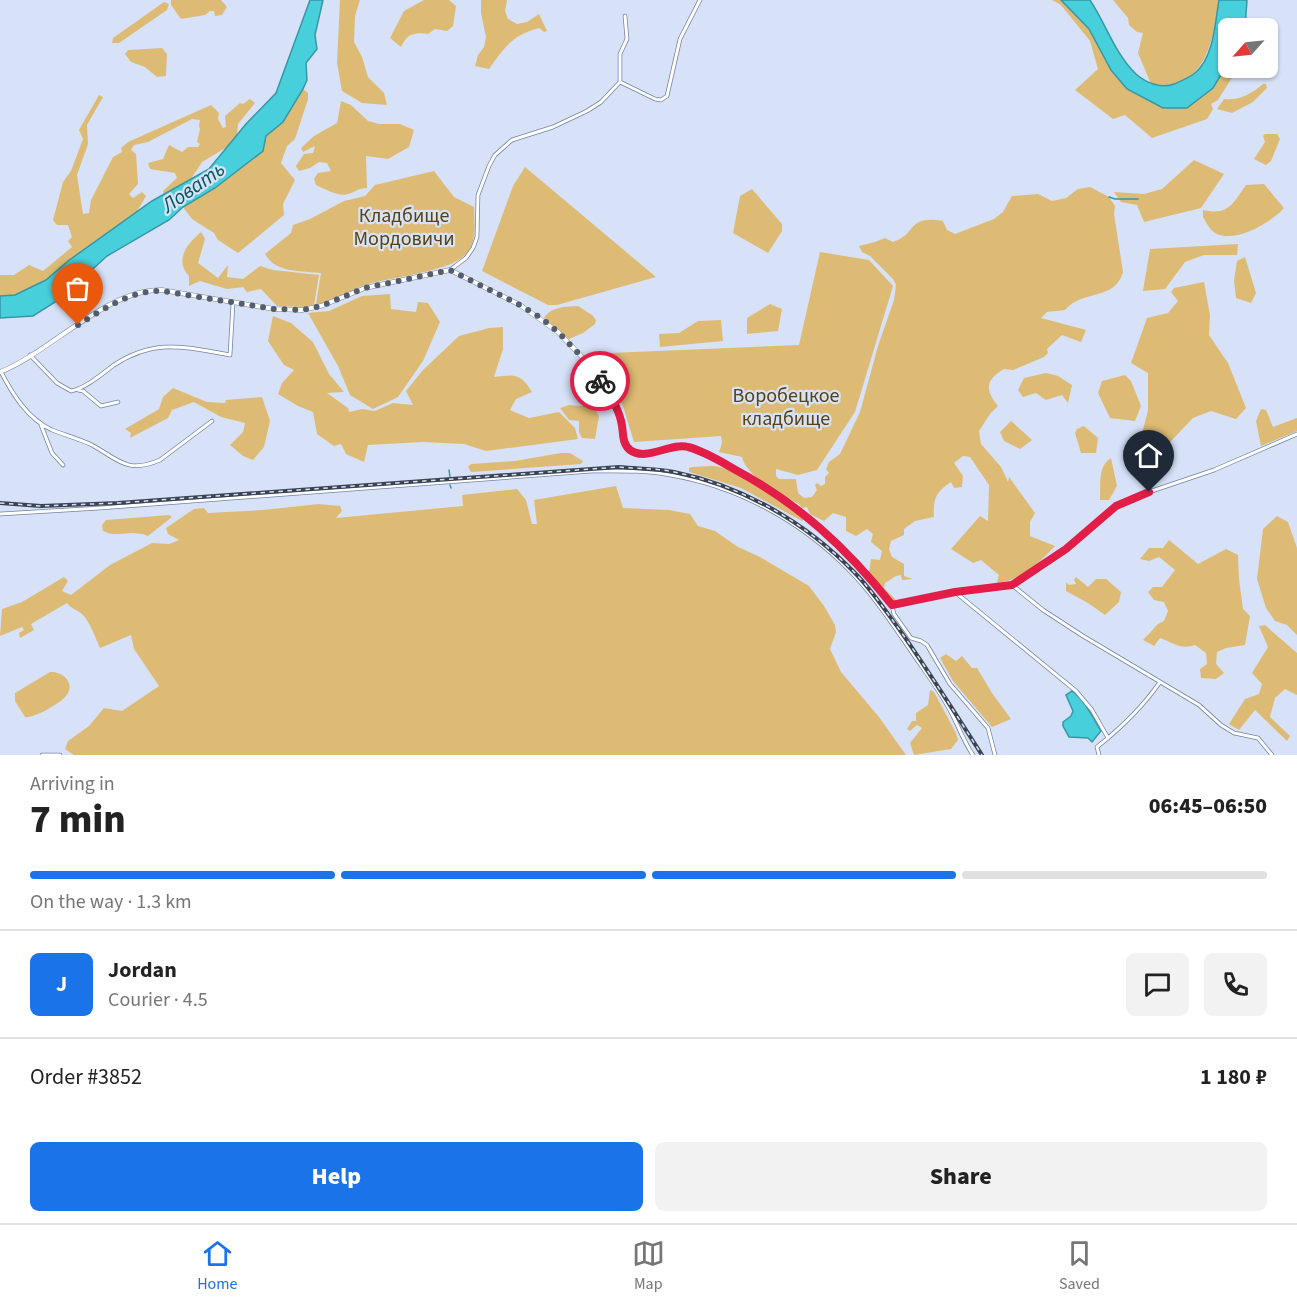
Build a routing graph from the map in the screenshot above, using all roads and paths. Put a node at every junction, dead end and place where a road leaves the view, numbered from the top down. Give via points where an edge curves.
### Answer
1 (700, 0) edge
2 (624, 16) dead end
3 (620, 82) junction
4 (450, 270) junction
5 (233, 303) junction
6 (30, 355) junction
7 (0, 372) edge
8 (76, 390) junction
9 (118, 402) dead end
10 (212, 421) dead end
11 (41, 424) junction
12 (1297, 434) edge
13 (687, 446) joint
14 (63, 465) dead end
15 (0, 514) edge
16 (1012, 585) junction
17 (955, 592) junction
18 (892, 605) junction
19 (1160, 682) junction
20 (1108, 738) junction
21 (42, 755) edge
22 (60, 755) edge
23 (973, 755) edge
24 (995, 755) edge
25 (1099, 755) edge
26 (1272, 755) edge

1 - 3 street via 680,39 667,96 655,99
2 - 3 street via 627,39 620,54
3 - 4 street via 587,111 512,140 495,155 478,195 473,248
4 - 5 street via 365,288 302,310
4 - 13 street via 520,305 558,332 607,390 621,419 625,445 632,452
5 - 6 street via 149,290 116,302
5 - 8 street via 230,354 164,345 134,354
6 - 7 street
6 - 8 street via 57,383
7 - 11 street via 20,405
8 - 9 street via 101,406
10 - 11 street via 160,460 136,465 116,461 92,445
11 - 14 street via 52,453
12 - 16 street via 1116,506 1066,549
13 - 18 street via 762,484 798,509 836,541
15 - 23 street via 592,471 669,474 745,498 777,514 812,537 851,571 920,665
16 - 17 street
16 - 19 street via 1059,620
17 - 18 street
17 - 20 street via 1076,691
18 - 24 street via 911,638 927,645 950,684 988,728
19 - 20 street via 1147,701
19 - 26 street via 1199,705 1234,734 1258,738
20 - 25 street via 1097,747
21 - 22 street

